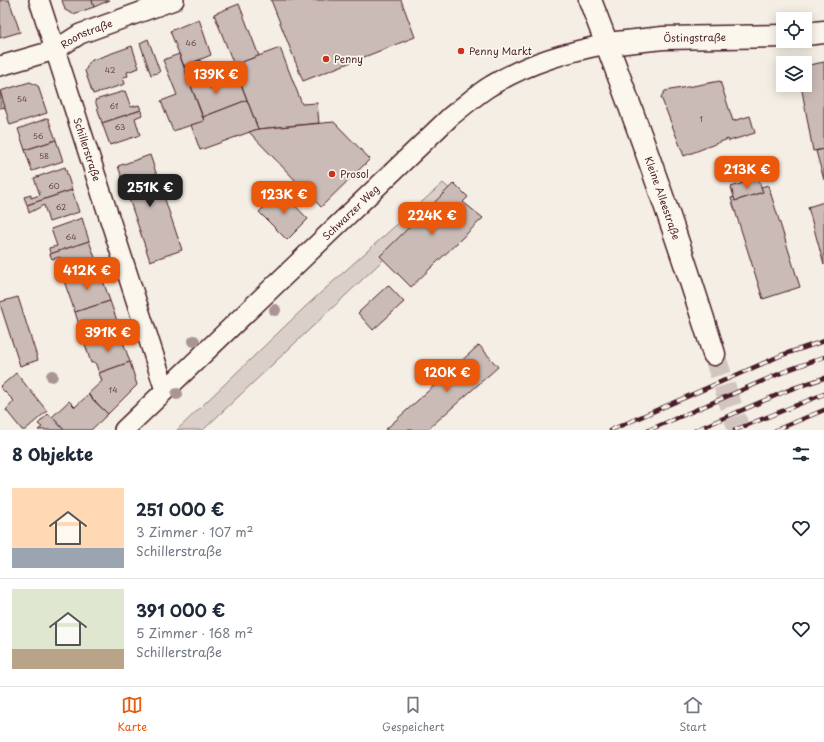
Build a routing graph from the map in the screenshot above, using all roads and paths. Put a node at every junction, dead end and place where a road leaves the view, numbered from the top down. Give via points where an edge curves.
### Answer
1 (39, 0) edge
2 (174, 0) edge
3 (590, 0) edge
4 (824, 32) edge
5 (812, 33) edge
6 (776, 36) edge
7 (607, 44) junction
8 (55, 50) junction
9 (0, 66) edge
10 (714, 354) tunnel mouth
11 (165, 390) junction
12 (124, 430) edge

1 - 8 street, Schillerstraße
2 - 8 street, Roonstraße via 80,34
3 - 7 main road, Kleine Alleestraße
4 - 5 main road
6 - 7 main road, Östingstraße via 663,38
7 - 10 main road, Kleine Alleestraße via 679,241
7 - 11 street, Schwarzer Weg via 559,55 524,69 492,85 451,116
8 - 9 street, Roonstraße
8 - 11 street, Schillerstraße
11 - 12 street, Schwarzer Weg

